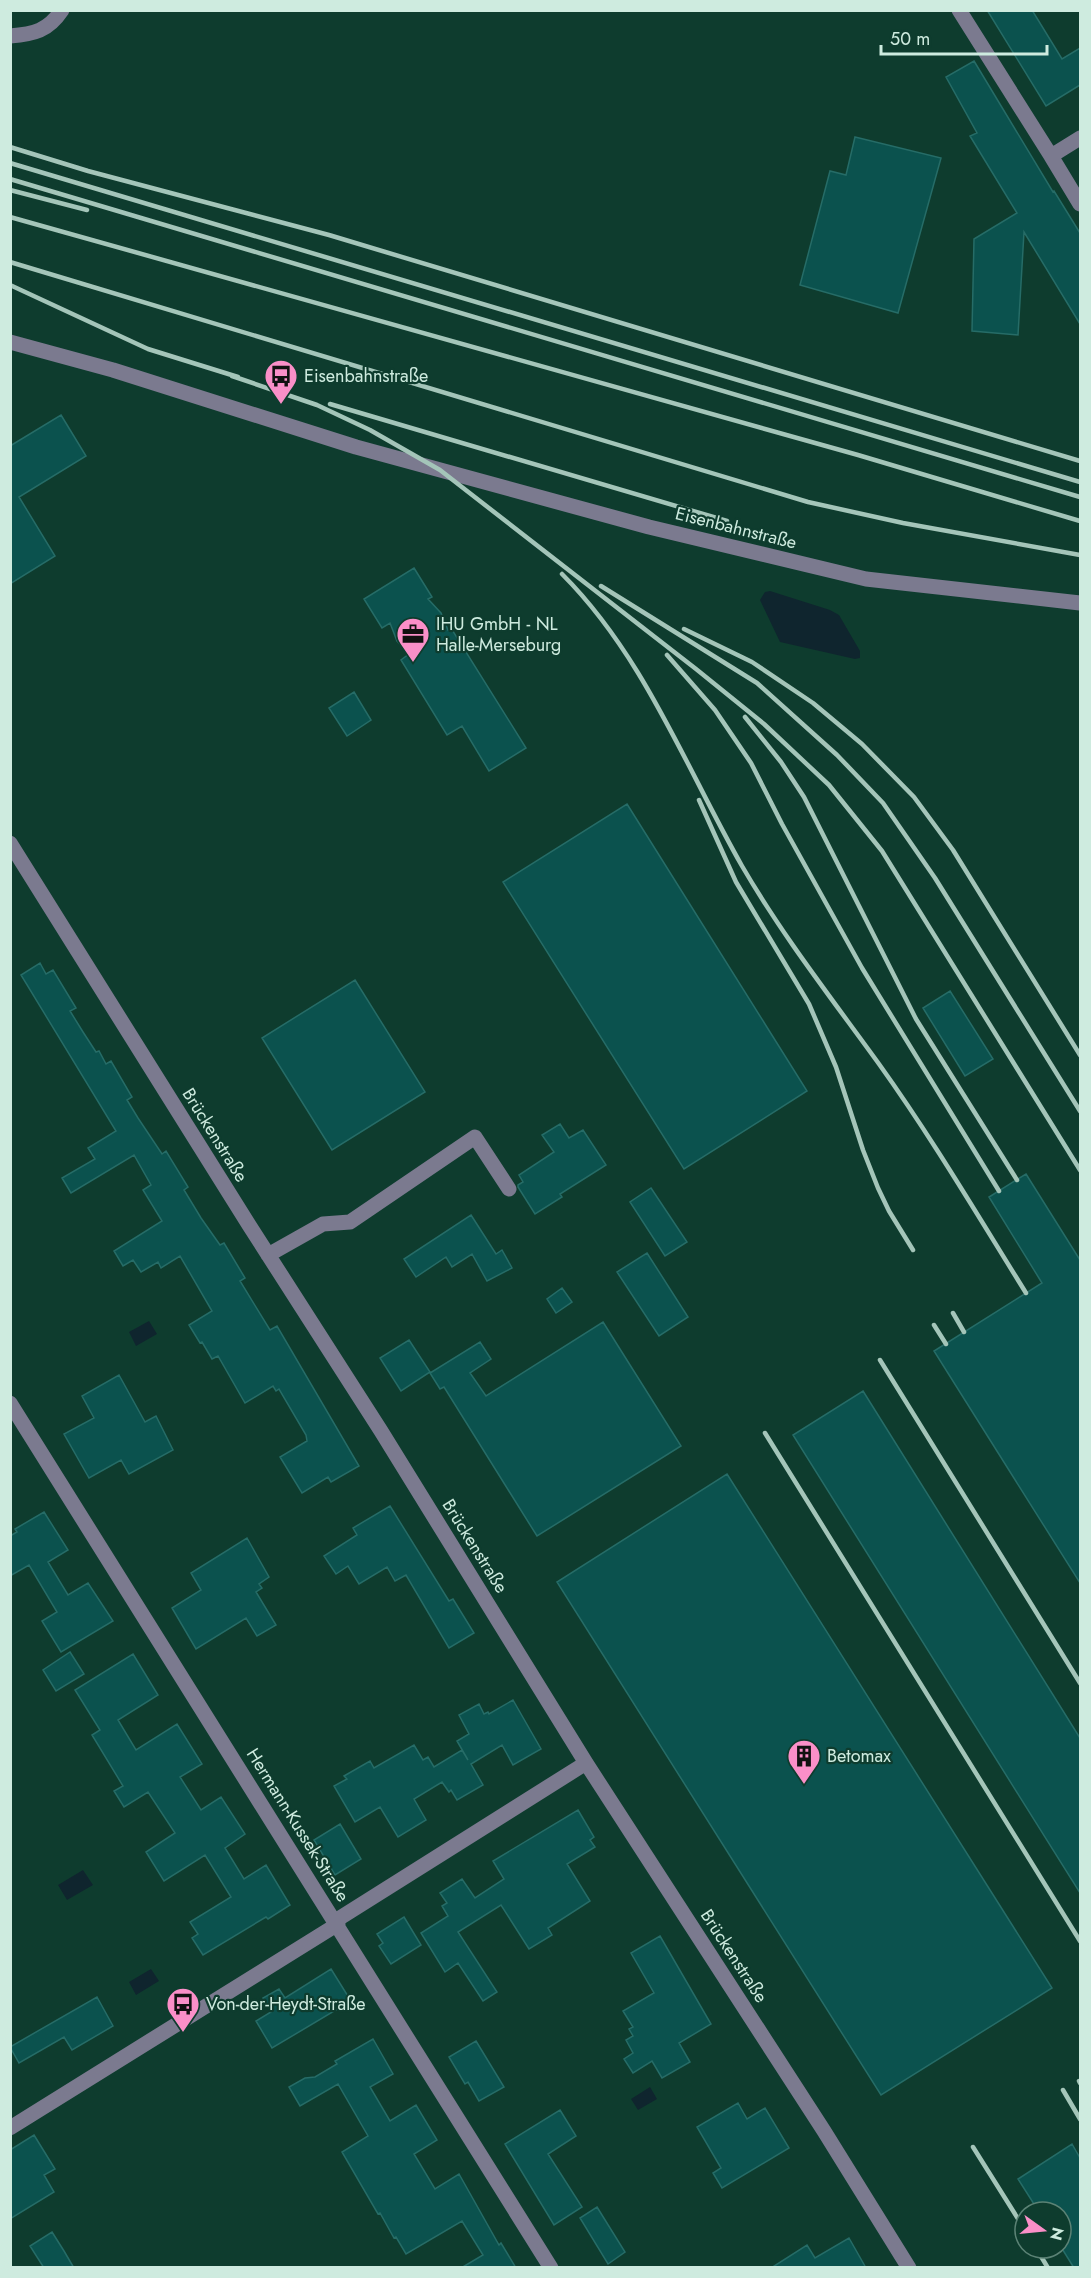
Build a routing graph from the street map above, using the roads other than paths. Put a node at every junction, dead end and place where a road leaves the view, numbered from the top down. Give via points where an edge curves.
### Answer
1 (62, 10) edge
2 (959, 10) edge
3 (10, 36) edge
4 (1080, 138) edge
5 (1051, 156) junction
6 (1080, 204) edge
7 (10, 342) edge
8 (1080, 603) edge
9 (10, 843) edge
10 (508, 1189) dead end
11 (268, 1255) junction
12 (10, 1403) edge
13 (586, 1763) junction
14 (336, 1923) junction
15 (10, 2128) edge
16 (551, 2268) edge
17 (909, 2268) edge

1 - 3 street via 53,23 32,34
2 - 5 street
4 - 5 street
5 - 6 street
7 - 8 street, Eisenbahnstraße via 113,370 356,447 661,530 866,579
9 - 11 street, Brückenstraße
10 - 11 street via 475,1137 350,1222 323,1224
11 - 13 street, Brückenstraße
12 - 14 street, Hermann-Kussek-Straße
13 - 14 street
13 - 17 street, Brückenstraße
14 - 15 street
14 - 16 street, Hermann-Kussek-Straße

